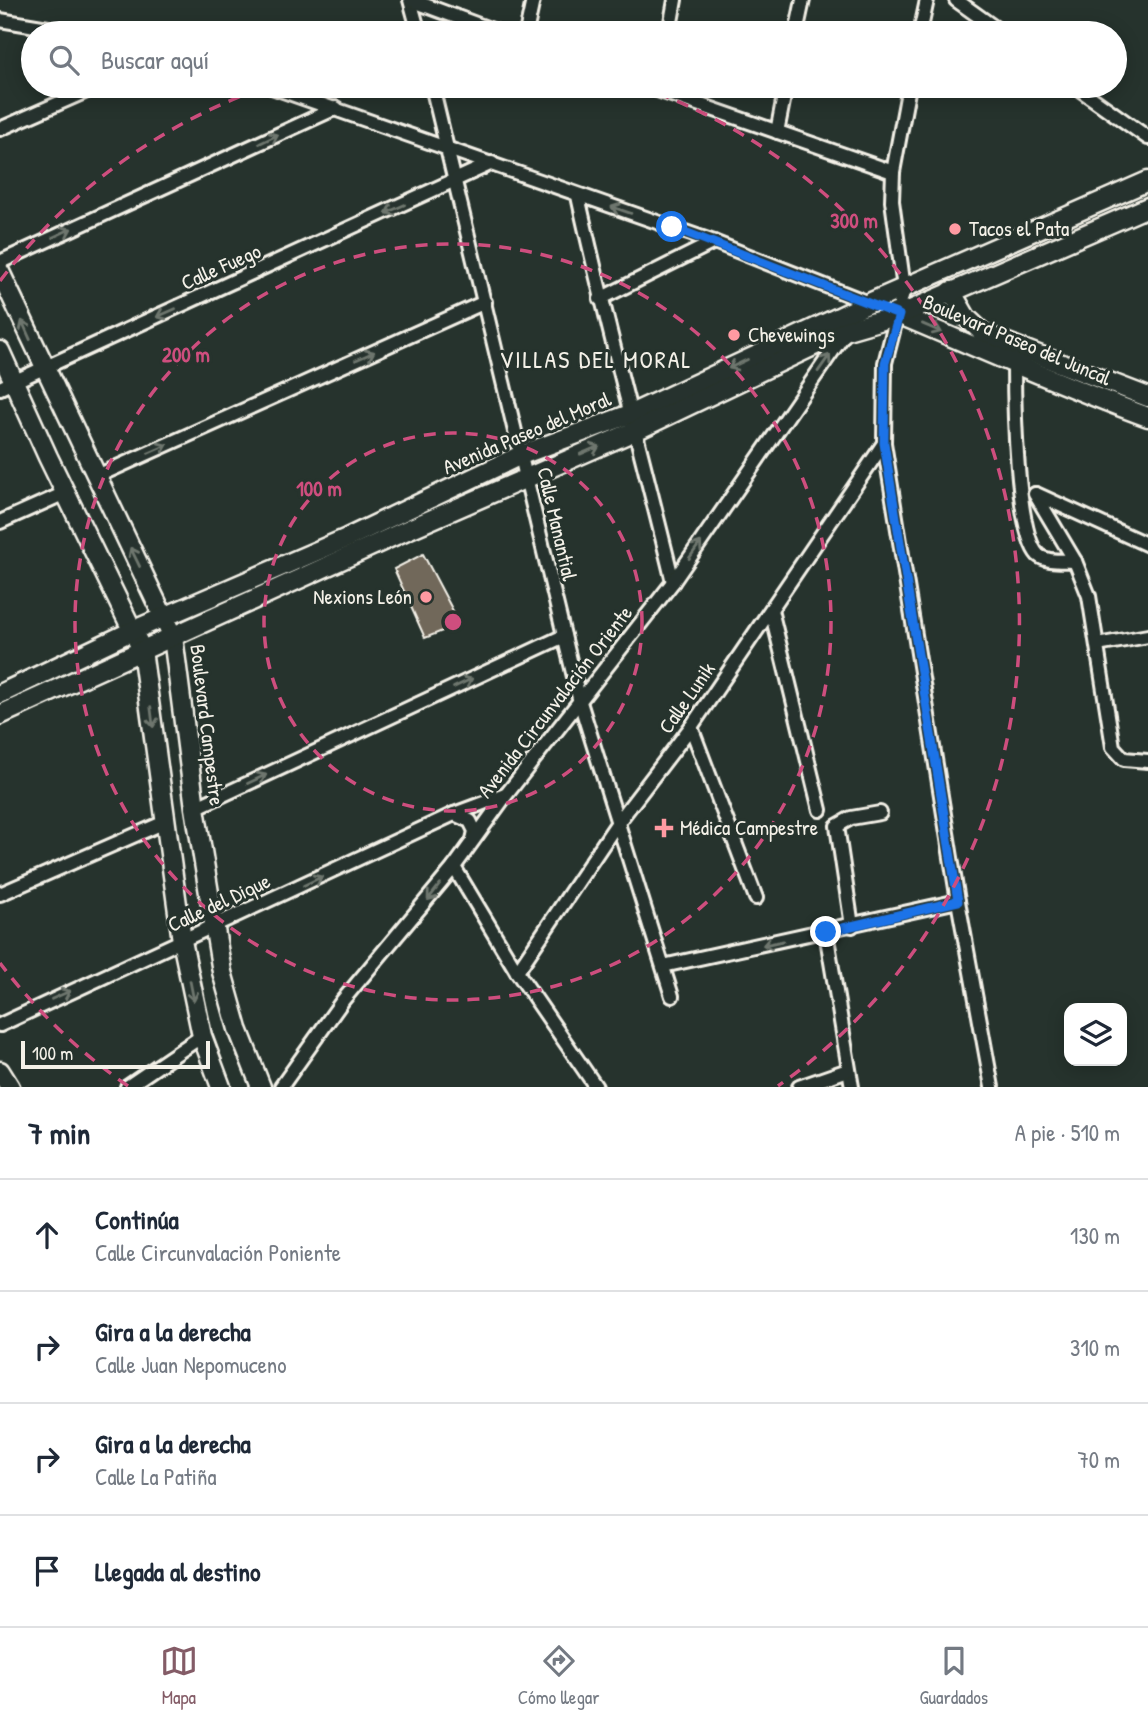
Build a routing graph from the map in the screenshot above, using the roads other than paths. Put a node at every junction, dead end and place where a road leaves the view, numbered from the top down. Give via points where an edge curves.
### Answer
1 (411, 0) edge
2 (533, 0) edge
3 (676, 0) edge
4 (803, 0) edge
5 (926, 0) edge
6 (956, 0) edge
7 (0, 20) edge
8 (416, 21) edge
9 (468, 21) edge
10 (529, 21) edge
11 (671, 21) edge
12 (799, 21) edge
13 (922, 21) edge
14 (985, 21) edge
15 (21, 24) edge
16 (70, 98) edge
17 (305, 98) edge
18 (435, 98) edge
19 (684, 98) edge
20 (784, 98) edge
21 (907, 98) edge
22 (1092, 98) edge
23 (335, 108) junction
24 (0, 128) edge
25 (777, 132) junction
26 (1148, 138) edge
27 (448, 148) junction
28 (492, 163) junction
29 (893, 172) junction
30 (457, 180) junction
31 (1148, 181) edge
32 (1148, 194) edge
33 (578, 196) junction
34 (1148, 206) edge
35 (1080, 236) junction
36 (714, 242) junction
37 (0, 262) edge
38 (0, 272) edge
39 (904, 288) junction
40 (951, 291) junction
41 (600, 299) junction
42 (485, 302) junction
43 (869, 303) junction
44 (899, 315) junction
45 (847, 330) junction
46 (0, 351) edge
47 (1014, 366) junction
48 (43, 368) junction
49 (7, 385) edge
50 (1140, 394) edge
51 (1125, 409) junction
52 (1148, 417) edge
53 (635, 422) junction
54 (884, 443) junction
55 (521, 456) junction
56 (95, 477) junction
57 (528, 477) junction
58 (1019, 487) junction
59 (65, 493) junction
60 (1035, 494) junction
61 (0, 522) edge
62 (1148, 545) edge
63 (1075, 561) junction
64 (673, 582) junction
65 (771, 610) junction
66 (165, 618) junction
67 (134, 630) junction
68 (564, 636) junction
69 (1148, 636) edge
70 (173, 637) junction
71 (1097, 645) junction
72 (142, 650) junction
73 (0, 694) edge
74 (580, 702) junction
75 (0, 715) edge
76 (691, 727) junction
77 (1148, 761) edge
78 (506, 795) junction
79 (195, 808) junction
80 (820, 810) dead end
81 (880, 813) dead end
82 (454, 814) junction
83 (165, 822) junction
84 (616, 825) junction
85 (473, 841) junction
86 (454, 867) junction
87 (0, 894) edge
88 (757, 898) dead end
89 (958, 901) junction
90 (852, 926) junction
91 (214, 928) junction
92 (826, 932) junction
93 (182, 941) junction
94 (663, 966) junction
95 (517, 972) junction
96 (672, 996) dead end
97 (0, 1025) edge
98 (202, 1036) junction
99 (848, 1070) junction
100 (0, 1071) edge
101 (10, 1087) edge
102 (127, 1087) edge
103 (222, 1087) edge
104 (261, 1087) edge
105 (281, 1087) edge
106 (596, 1087) edge
107 (799, 1087) edge
108 (852, 1087) edge
109 (992, 1087) edge

1 - 8 street
1 - 9 street
2 - 10 street
3 - 11 street
4 - 12 street
5 - 13 street
6 - 14 street
7 - 15 street
16 - 24 street
17 - 23 street
18 - 27 street, Calle Manantial
19 - 25 street
20 - 25 street
21 - 29 street
22 - 26 street
23 - 27 street
37 -> 23 street
25 - 29 street
27 - 28 street
27 - 30 street, Calle Manantial
28 - 30 street, Calle Fuego
28 - 33 street
29 - 39 street via 892,201
30 - 42 street, Calle Manantial
30 -> 48 street, Calle Fuego
31 - 39 street, Avenida Paseo del Moral
32 - 35 street via 1096,221
36 -> 33 street
33 - 41 street
34 - 35 street, Avenida Paseo del Moral
35 - 40 street, Avenida Paseo del Moral
36 - 41 street
36 - 43 street
48 -> 38 street, Boulevard Campestre
39 - 43 street, Avenida Paseo del Moral
39 - 44 street
40 - 44 street, Avenida Paseo del Moral
40 - 50 street, Boulevard Paseo del Juncal via 966,317 984,334
41 - 53 street
42 - 55 street, Calle Manantial
56 -> 42 street
43 - 44 street, Boulevard Paseo del Juncal
43 -> 53 street, Avenida Paseo del Moral
44 - 45 street, Avenida Paseo del Moral
44 -> 47 street, Boulevard Paseo del Juncal
44 - 54 street via 885,363
45 - 53 street, Avenida Paseo del Moral
64 -> 45 street, Avenida Circunvalación Oriente
46 - 49 street
47 - 51 street, Boulevard Paseo del Juncal
47 - 58 street
48 - 49 street, Calle Fuego
48 - 56 street, Boulevard Campestre
49 - 59 street
50 - 51 street
51 - 52 street, Boulevard Paseo del Juncal
53 - 55 street, Avenida Paseo del Moral
57 -> 53 street, Avenida Paseo del Moral
53 - 64 street
54 - 65 street, Calle Lunik
54 - 89 street
55 - 57 street, Calle Manantial
55 - 66 street, Avenida Paseo del Moral
66 -> 56 street, Boulevard Campestre
57 - 68 street, Calle Manantial
57 - 70 street, Avenida Paseo del Moral
58 - 60 street
58 - 63 street via 1036,552 1046,559
59 - 61 street
59 - 67 street
60 - 62 street
60 - 63 street
63 - 71 street via 1089,596
64 - 74 street, Avenida Circunvalación Oriente
65 - 76 street, Calle Lunik
65 - 80 street
66 - 67 street, Avenida Paseo del Moral
66 - 70 street, Boulevard Campestre
67 - 72 street
67 - 73 street, Avenida Paseo del Moral
68 - 74 street, Calle Manantial
79 -> 68 street
69 - 71 street
70 - 72 street, Avenida Paseo del Moral
70 - 79 street, Boulevard Campestre
71 - 77 street via 1113,747 1124,760
72 - 75 street, Avenida Paseo del Moral
72 -> 83 street
74 - 78 street, Avenida Circunvalación Oriente
74 - 84 street, Calle Manantial
76 - 84 street, Calle Lunik
76 - 88 street
78 - 82 street, Calle del Dique
78 - 85 street, Avenida Circunvalación Oriente
79 - 91 street, Boulevard Campestre
81 - 90 street via 850,818 837,826
82 - 85 street via 470,821
91 -> 82 street, Calle del Dique
83 - 87 street
83 - 93 street
84 - 94 street, Calle Manantial
84 - 95 street, Calle Lunik
85 - 86 street, Avenida Circunvalación Oriente
86 - 95 street
86 -> 105 street, Avenida Circunvalación Oriente via 358,980
89 - 90 street
89 - 109 street
90 - 92 street
91 - 93 street, Calle del Dique
91 - 104 street, Boulevard Campestre via 228,1000
92 -> 94 street
92 - 99 street
97 -> 93 street, Calle del Dique
93 -> 98 street
94 - 96 street, Calle Manantial
95 - 106 street
98 - 102 street
98 - 103 street
99 - 107 street
99 - 108 street
100 - 101 street

